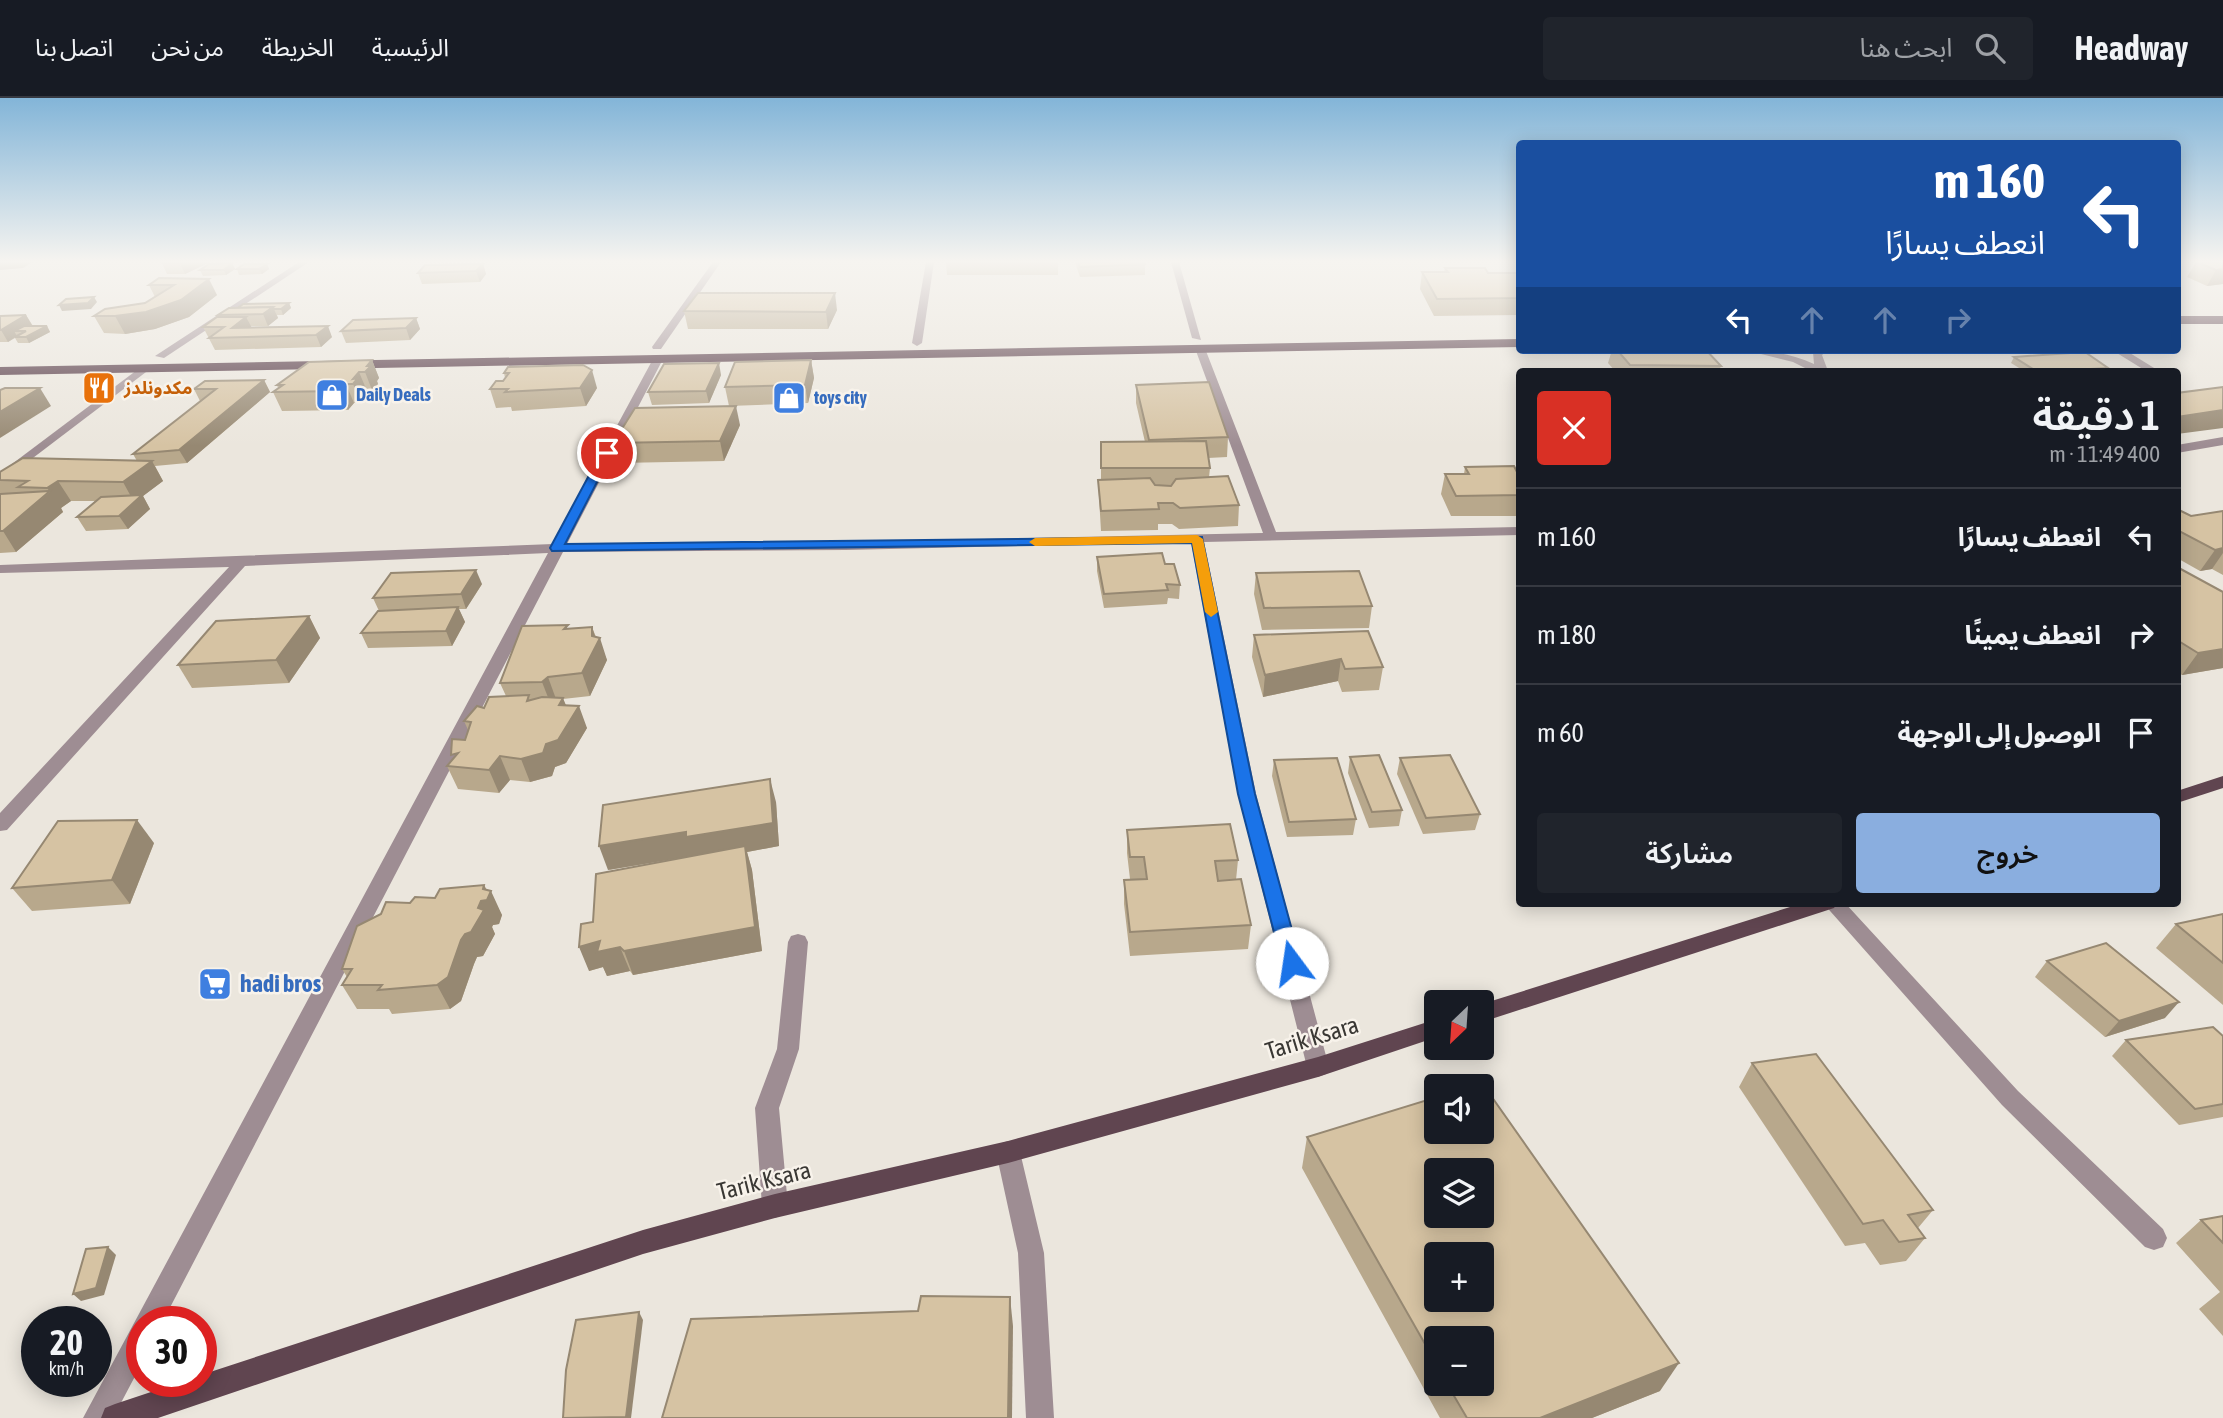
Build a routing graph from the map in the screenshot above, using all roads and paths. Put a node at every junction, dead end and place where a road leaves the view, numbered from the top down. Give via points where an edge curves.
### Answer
1 (210, 324) edge
2 (676, 324) edge
3 (920, 324) edge
4 (1193, 324) edge
5 (1516, 331) edge
6 (2181, 333) edge
7 (2223, 333) edge
8 (917, 343) junction
9 (1516, 343) edge
10 (1199, 344) junction
11 (657, 353) junction
12 (1768, 354) edge
13 (2123, 354) edge
14 (160, 356) junction
15 (0, 359) edge
16 (1814, 368) edge
17 (2149, 368) edge
18 (145, 369) junction
19 (0, 371) edge
20 (2223, 441) edge
21 (2181, 448) edge
22 (0, 479) edge
23 (1516, 531) edge
24 (1271, 536) junction
25 (1197, 539) junction
26 (556, 548) junction
27 (241, 562) junction
28 (0, 569) edge
29 (2223, 782) edge
30 (2181, 796) edge
31 (0, 825) edge
32 (1814, 907) edge
33 (1837, 907) edge
34 (798, 942) dead end
35 (1494, 1009) edge
36 (1424, 1032) edge
37 (1318, 1067) junction
38 (1008, 1152) junction
39 (775, 1206) junction
40 (2154, 1238) dead end
41 (156, 1306) edge
42 (126, 1364) edge
43 (97, 1418) edge
44 (115, 1418) edge
45 (1040, 1418) edge

1 - 14 street
2 - 11 street
3 - 8 street
4 - 10 street
5 - 10 highway
6 - 7 highway
8 - 10 highway
8 - 11 highway
9 - 10 highway
10 - 11 highway
10 - 24 street
11 - 14 highway
11 - 18 highway
11 - 26 street
12 - 16 street
13 - 17 street
14 - 15 highway
18 - 19 highway
18 - 22 street
20 - 21 street
23 - 24 street
24 - 25 street
25 - 26 street
25 - 37 street via 1247,794
26 - 27 street
26 - 41 street
27 - 28 street
27 - 31 street
29 - 30 main road
32 - 35 main road
33 - 40 street via 2010,1098
34 - 39 street via 788,1049 767,1108
36 - 37 main road, Tarik Ksara
37 - 38 main road, Tarik Ksara
38 - 39 main road, Tarik Ksara
38 - 45 street via 1031,1253
39 - 44 main road, Tarik Ksara via 643,1242
42 - 43 street

